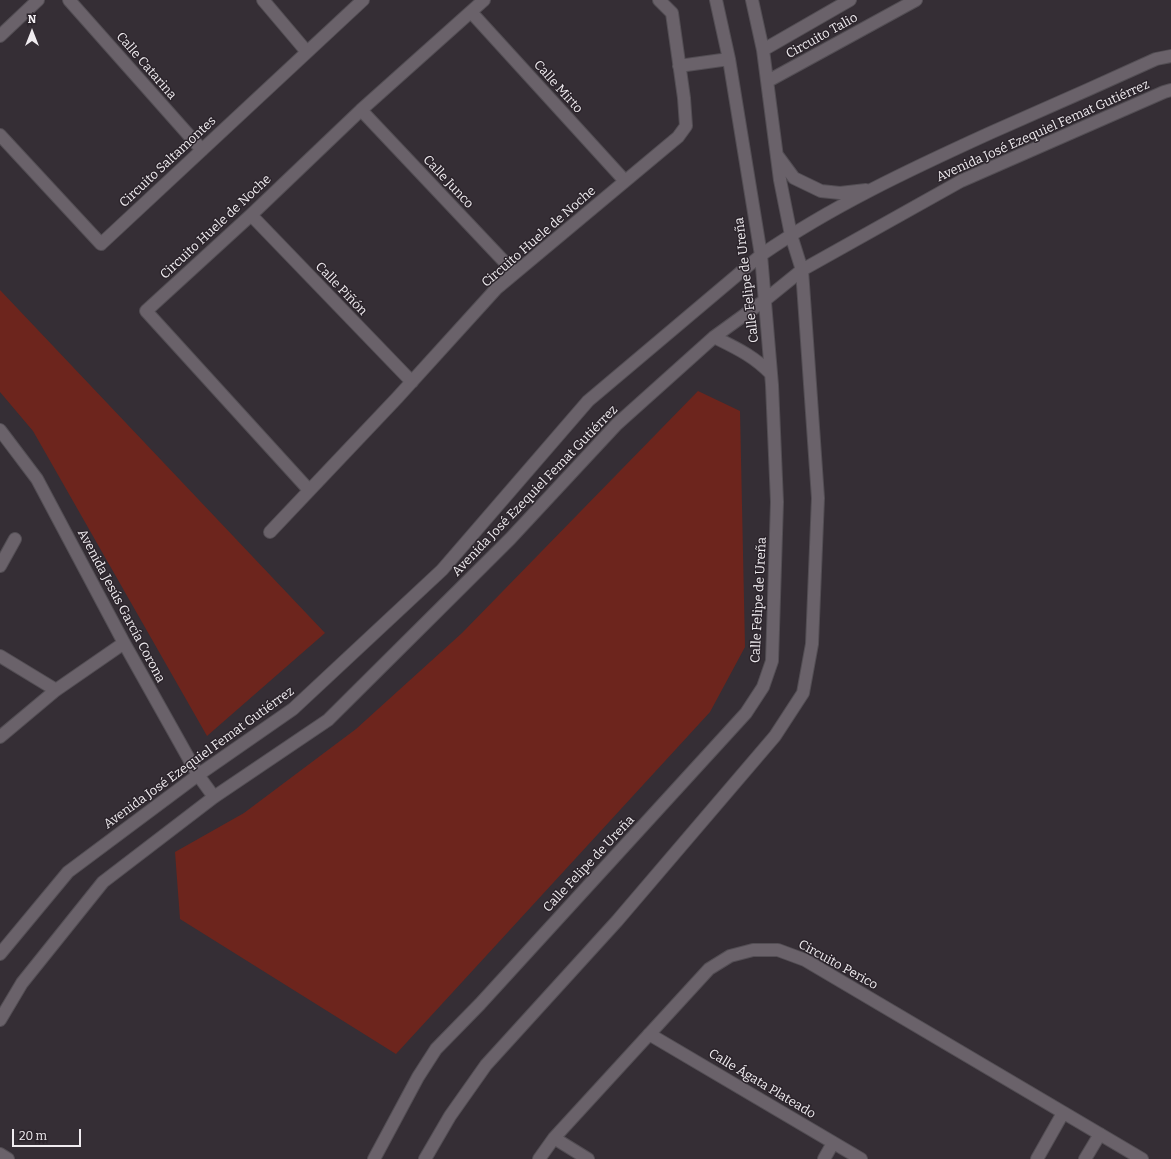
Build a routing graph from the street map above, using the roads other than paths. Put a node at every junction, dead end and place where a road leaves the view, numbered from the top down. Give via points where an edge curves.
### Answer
1 (38, 0) edge
2 (69, 0) edge
3 (263, 0) edge
4 (363, 0) edge
5 (484, 0) edge
6 (659, 0) edge
7 (716, 0) edge
8 (752, 0) edge
9 (850, 0) edge
10 (912, 1) edge
11 (471, 12) junction
12 (0, 36) edge
13 (763, 50) junction
14 (307, 52) junction
15 (1171, 56) edge
16 (729, 59) junction
17 (679, 66) junction
18 (768, 81) junction
19 (1171, 90) edge
20 (361, 110) junction
21 (0, 135) edge
22 (202, 150) junction
23 (777, 155) junction
24 (625, 181) junction
25 (871, 190) junction
26 (251, 215) junction
27 (791, 234) junction
28 (761, 256) junction
29 (802, 270) junction
30 (515, 273) junction
31 (765, 300) junction
32 (714, 337) junction
33 (771, 374) junction
34 (412, 382) junction
35 (0, 430) edge
36 (309, 490) junction
37 (270, 532) dead end
38 (15, 539) dead end
39 (0, 566) edge
40 (124, 643) junction
41 (0, 656) edge
42 (56, 690) junction
43 (0, 737) edge
44 (198, 775) junction
45 (214, 797) junction
46 (0, 954) edge
47 (0, 1020) edge
48 (649, 1034) junction
49 (1063, 1113) junction
50 (1100, 1134) junction
51 (554, 1138) junction
52 (833, 1143) junction
53 (0, 1154) edge
54 (8, 1159) edge
55 (374, 1159) edge
56 (425, 1159) edge
57 (539, 1159) edge
58 (588, 1159) edge
59 (824, 1159) edge
60 (861, 1159) edge
61 (1037, 1159) edge
62 (1085, 1159) edge
63 (1142, 1159) edge

1 - 12 street
2 - 22 street, Calle Catarina
3 - 14 street
4 - 14 street, Circuito Saltamontes
5 - 11 street, Circuito Huele de Noche
6 - 17 street, Circuito Huele de Noche via 672,13
7 - 16 street, Calle Felipe de Ureña
8 - 13 street
9 - 13 street
10 - 18 street, Circuito Talio
11 - 20 street, Circuito Huele de Noche
11 - 24 street, Calle Mirto
13 - 18 street
14 - 22 street, Circuito Saltamontes
15 - 25 street, Avenida José Ezequiel Femat Gutiérrez via 1156,59 952,150
16 - 17 street
16 - 28 street, Calle Felipe de Ureña
17 - 24 street, Circuito Huele de Noche via 686,126 678,137
18 - 23 street
19 - 29 street, Avenida José Ezequiel Femat Gutiérrez via 961,181
20 - 26 street, Circuito Huele de Noche
20 - 30 street, Calle Junco
21 - 22 street, Circuito Saltamontes via 101,244
23 - 25 street via 794,178 821,191 840,193
23 - 27 street
24 - 30 street, Circuito Huele de Noche
25 - 27 street, Avenida José Ezequiel Femat Gutiérrez
26 - 34 street, Calle Piñón
26 - 36 street, Circuito Huele de Noche via 146,311
27 - 28 street, Avenida José Ezequiel Femat Gutiérrez
27 - 29 street
28 - 31 street, Calle Felipe de Ureña
28 - 44 street, Avenida José Ezequiel Femat Gutiérrez via 588,401 442,570 293,709
29 - 31 street, Avenida José Ezequiel Femat Gutiérrez
29 - 56 street via 818,498 812,644 802,694 775,736 617,921 486,1065 450,1116
30 - 34 street, Circuito Huele de Noche via 496,289
31 - 32 street, Avenida José Ezequiel Femat Gutiérrez
31 - 33 street, Calle Felipe de Ureña
32 - 33 street via 760,362
32 - 45 street, Avenida José Ezequiel Femat Gutiérrez via 617,424 510,539 328,720
33 - 55 street, Calle Felipe de Ureña via 777,502 775,590 772,661 763,687 746,713 436,1049
34 - 36 street, Circuito Huele de Noche
35 - 40 street, Avenida Jesús García Corona via 37,479
36 - 37 street, Circuito Huele de Noche
38 - 39 street
40 - 42 street
40 - 44 street, Avenida Jesús García Corona
41 - 42 street
42 - 43 street
44 - 45 street, Avenida Jesús García Corona
44 - 46 street, Avenida José Ezequiel Femat Gutiérrez via 68,872
45 - 47 street, Avenida José Ezequiel Femat Gutiérrez via 103,882 22,983
48 - 49 street, Circuito Perico via 709,969 730,956 753,950 778,950 805,960
48 - 51 street, Circuito Perico
48 - 52 street, Calle Ágata Plateado
49 - 50 street, Circuito Perico
49 - 61 street
50 - 62 street
50 - 63 street, Circuito Perico
51 - 57 street, Circuito Perico
51 - 58 street
52 - 59 street
52 - 60 street, Calle Ágata Plateado
53 - 54 street

